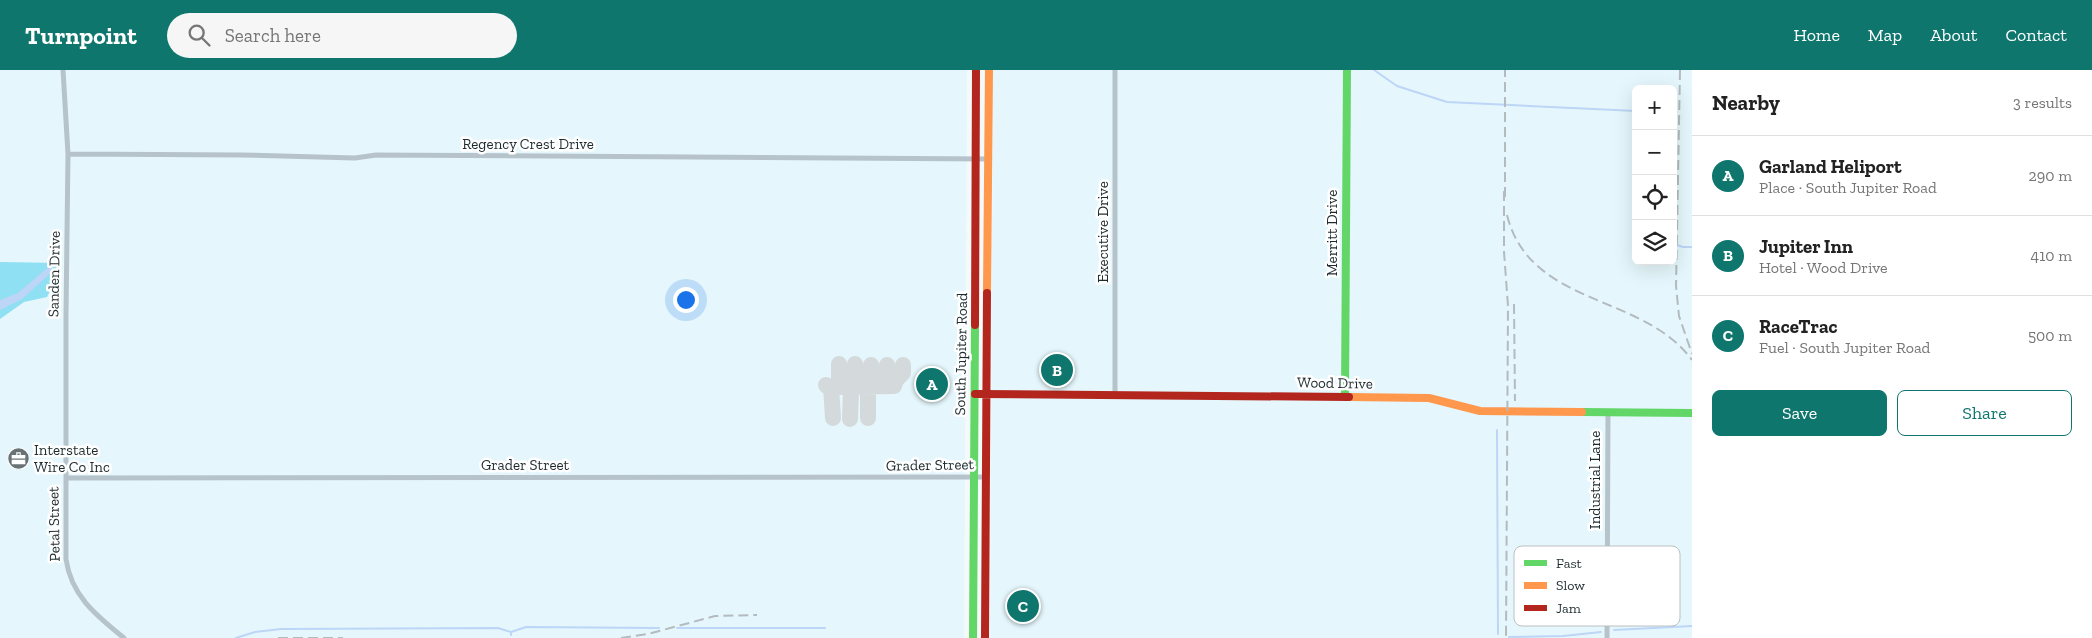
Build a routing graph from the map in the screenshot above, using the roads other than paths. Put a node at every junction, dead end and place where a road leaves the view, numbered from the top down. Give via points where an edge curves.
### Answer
1 (63, 70) edge
2 (976, 70) edge
3 (989, 70) edge
4 (1115, 70) edge
5 (1347, 70) edge
6 (68, 154) junction
7 (976, 159) junction
8 (989, 159) junction
9 (976, 394) junction
10 (988, 394) junction
11 (1115, 395) junction
12 (1345, 396) junction
13 (1608, 412) junction
14 (1692, 413) edge
15 (985, 476) junction
16 (972, 477) junction
17 (66, 478) junction
18 (1608, 546) edge
19 (124, 638) edge
20 (973, 638) edge
21 (985, 638) edge

1 - 6 street, Sanden Drive
2 - 7 main road, South Jupiter Road
3 - 8 main road, South Jupiter Road
4 - 11 street, Executive Drive
5 - 12 main road, Merritt Drive
6 - 7 street, Regency Crest Drive
6 - 17 street, Sanden Drive
7 - 8 street, Regency Crest Drive
7 - 9 main road, South Jupiter Road
8 - 10 main road, South Jupiter Road
9 - 10 main road, Wood Drive
9 - 16 main road, South Jupiter Road
10 - 11 main road, Wood Drive
10 - 15 main road, South Jupiter Road
11 - 12 main road, Wood Drive
12 - 13 main road, Wood Drive via 1429,398 1480,411
13 - 14 main road, Wood Drive
13 - 18 street, Industrial Lane
15 - 16 street, Grader Street
15 - 21 main road, South Jupiter Road
16 - 17 street, Grader Street
16 - 20 main road, South Jupiter Road
17 - 19 street, Petal Street via 66,546 70,576 84,603

